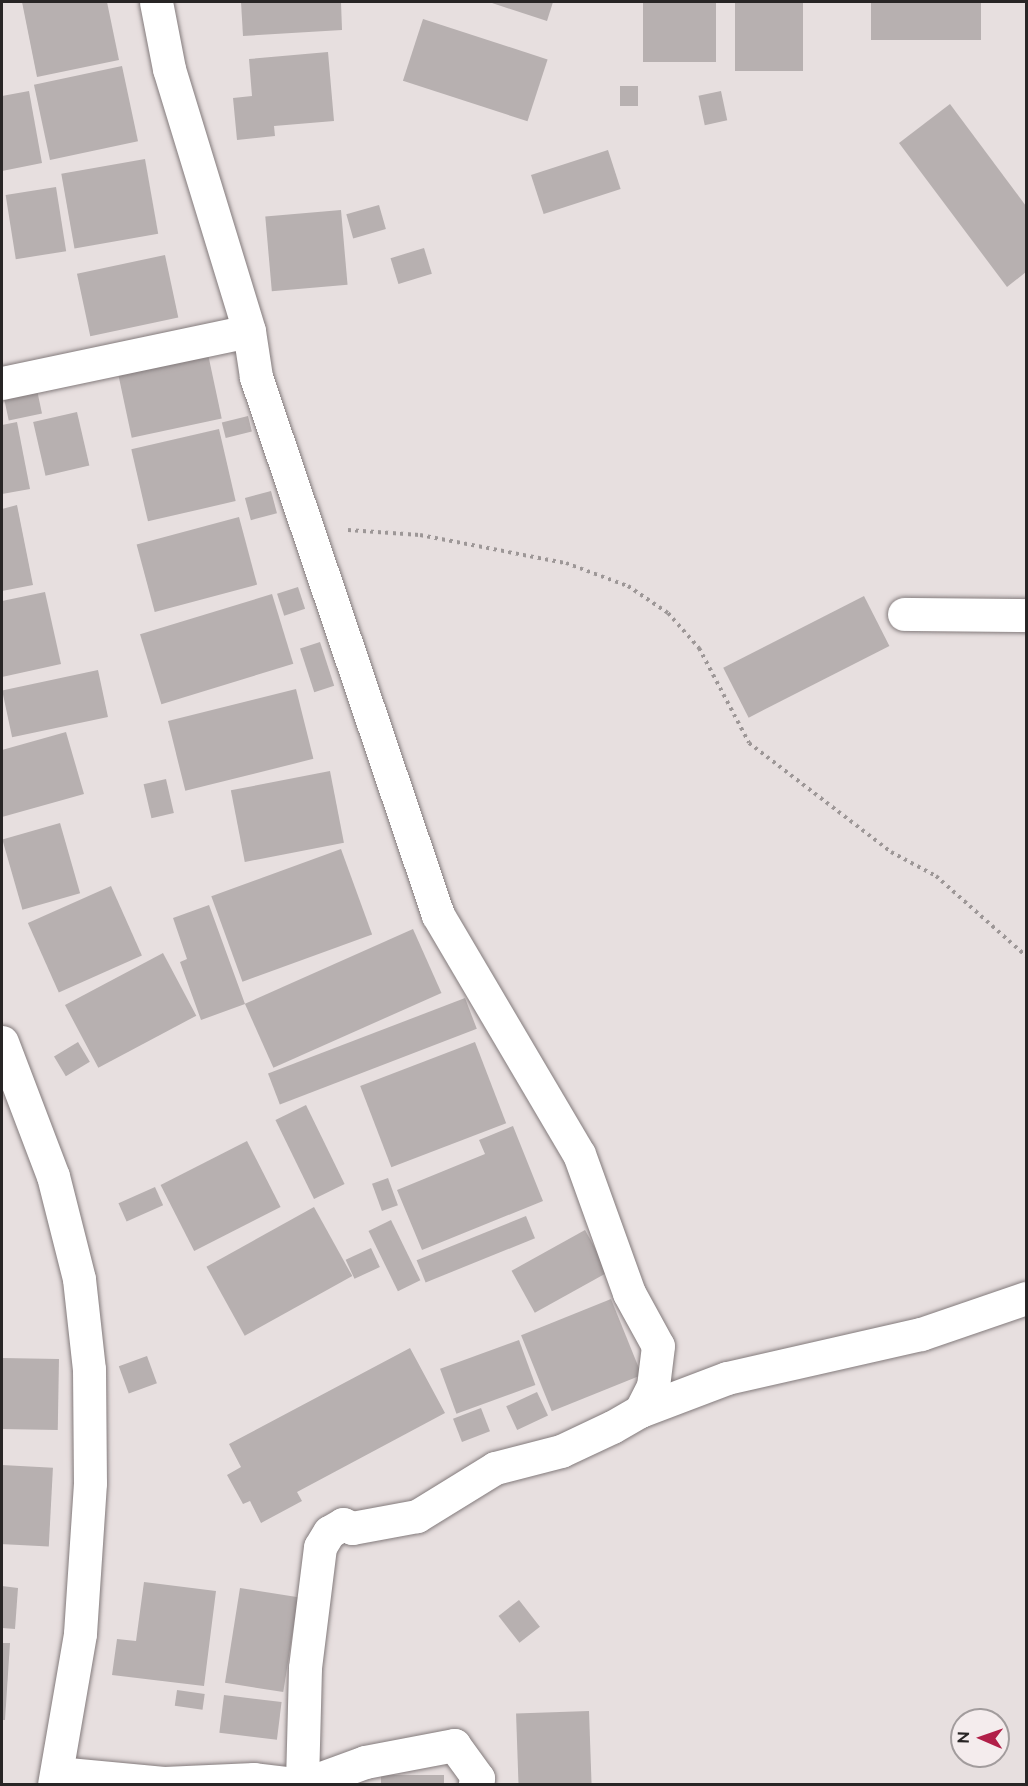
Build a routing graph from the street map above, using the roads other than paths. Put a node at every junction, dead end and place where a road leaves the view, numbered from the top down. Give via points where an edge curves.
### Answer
1 (156, 2) edge
2 (249, 331) junction
3 (2, 383) edge
4 (904, 614) dead end
5 (1026, 615) edge
6 (2, 1042) edge
7 (1026, 1298) edge
8 (640, 1411) junction
9 (55, 1779) edge
10 (294, 1785) edge
11 (304, 1785) edge
12 (475, 1785) edge

1 - 2 street via 169,69
2 - 3 street
2 - 8 street via 256,376 305,530 438,915 579,1154 629,1293 658,1346 653,1386
4 - 5 street
6 - 9 street via 53,1176 79,1279 89,1369 90,1482 80,1634
7 - 8 street via 921,1334 727,1378
8 - 11 street via 561,1451 495,1468 417,1516 352,1528 343,1524 329,1532 320,1547 305,1668
9 - 10 street via 164,1783 254,1779
11 - 12 street via 364,1762 454,1745 478,1778

